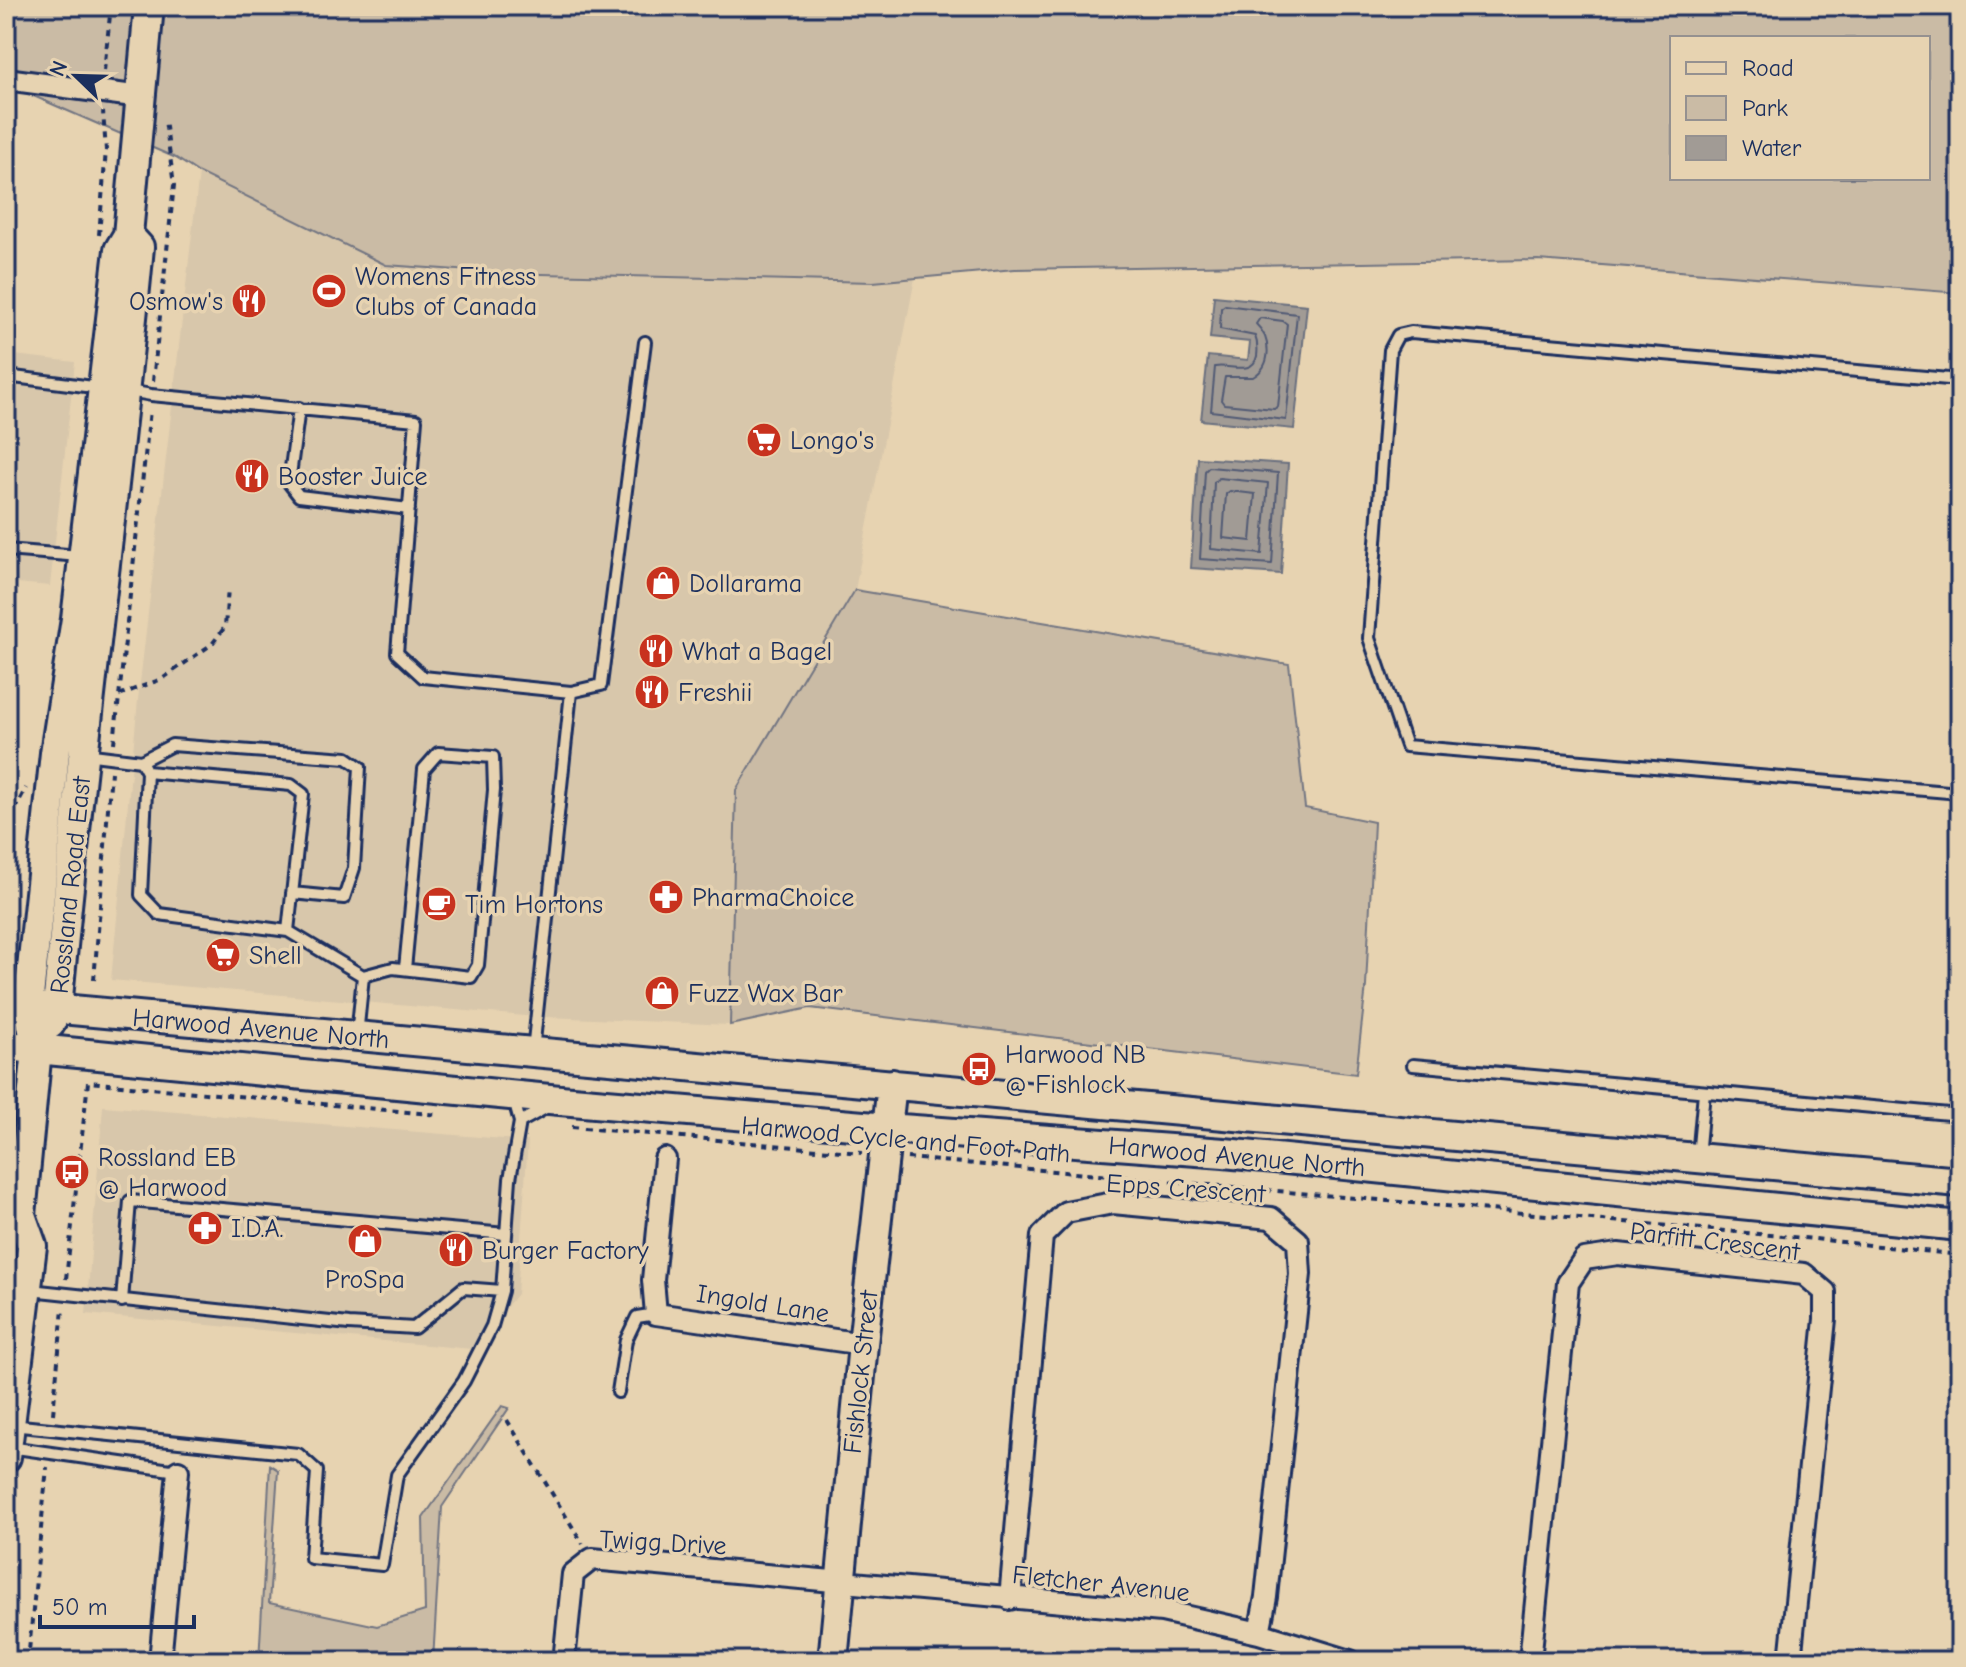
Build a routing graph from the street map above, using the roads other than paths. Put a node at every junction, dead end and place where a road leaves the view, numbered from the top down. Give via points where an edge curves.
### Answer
1 (149, 6) edge
2 (6, 79) edge
3 (141, 97) junction
4 (645, 342) dead end
5 (6, 376) edge
6 (1960, 380) edge
7 (114, 389) junction
8 (299, 408) junction
9 (409, 509) junction
10 (6, 550) edge
11 (83, 557) junction
12 (571, 692) junction
13 (83, 754) junction
14 (141, 761) junction
15 (147, 772) junction
16 (1960, 793) edge
17 (292, 893) junction
18 (288, 931) junction
19 (405, 969) junction
20 (363, 976) junction
21 (17, 1005) edge
22 (57, 1009) junction
23 (357, 1036) junction
24 (6, 1046) edge
25 (37, 1049) junction
26 (524, 1052) junction
27 (1413, 1065) dead end
28 (892, 1084) junction
29 (1704, 1092) junction
30 (516, 1109) junction
31 (1960, 1115) edge
32 (884, 1142) junction
33 (1698, 1157) junction
34 (665, 1159) dead end
35 (1960, 1182) edge
36 (14, 1214) edge
37 (1960, 1226) edge
38 (506, 1234) junction
39 (6, 1240) edge
40 (28, 1290) junction
41 (502, 1291) junction
42 (122, 1301) junction
43 (656, 1314) junction
44 (863, 1344) junction
45 (618, 1392) dead end
46 (8, 1436) edge
47 (6, 1457) edge
48 (178, 1471) joint
49 (841, 1582) junction
50 (1010, 1599) junction
51 (1259, 1633) junction
52 (160, 1661) edge
53 (564, 1661) edge
54 (833, 1661) edge
55 (1350, 1661) edge
56 (1530, 1661) edge
57 (1790, 1661) edge

1 - 3 main road, Rossland Road East
2 - 3 street
3 - 7 main road, Rossland Road East via 128,235 119,250
4 - 12 lane via 601,685
5 - 7 lane
6 - 16 lane via 1411,332 1398,335 1390,350 1369,638 1406,746
7 - 8 lane
7 - 11 main road, Rossland Road East
7 - 13 main road, Rossland Road East
8 - 9 lane via 289,483 295,493
8 - 9 lane via 416,420
9 - 12 lane via 397,653 423,677
10 - 11 lane
11 - 21 main road, Rossland Road East
12 - 26 lane
13 - 14 lane
13 - 22 main road, Rossland Road East
14 - 15 lane
14 - 17 lane via 172,745 347,758 360,767 354,868 344,898
15 - 17 lane via 291,785 303,794
15 - 18 lane via 141,895 159,914
17 - 18 lane
18 - 20 lane
19 - 19 lane via 471,977 478,965 493,757 438,753 424,769
19 - 20 lane
20 - 23 lane
21 - 22 main road, Harwood Avenue North
21 - 25 main road, Rossland Road East
22 - 23 main road, Harwood Avenue North
22 - 25 main road, Rossland Road East
23 - 26 main road, Harwood Avenue North
24 - 25 main road, Harwood Avenue North
25 - 30 main road, Harwood Avenue North
25 - 36 main road
26 - 28 main road, Harwood Avenue North
26 - 30 main road
27 - 29 lane
28 - 32 main road, Fishlock Street
28 - 33 main road, Harwood Avenue North
29 - 31 lane
29 - 33 lane
30 - 32 main road, Harwood Avenue North
30 - 38 lane
32 - 37 main road, Harwood Avenue North via 1224,1153
32 - 44 main road, Fishlock Street
33 - 35 main road, Harwood Avenue North
34 - 43 street via 653,1280
36 - 39 main road
36 - 40 main road via 32,1246
38 - 41 lane
38 - 42 lane via 130,1201
40 - 42 lane
40 - 46 main road
41 - 42 lane via 463,1288 414,1328
41 - 46 lane via 492,1326 464,1381 397,1475 382,1565 311,1558 317,1471 298,1454 51,1429
43 - 44 street, Ingold Lane
43 - 45 lane via 637,1317 626,1340
44 - 49 main road, Fishlock Street
46 - 47 main road
46 - 48 lane via 48,1452
48 - 52 street
49 - 50 street, Fletcher Avenue
49 - 53 street, Twigg Drive via 592,1559 573,1574
49 - 54 main road, Fishlock Street
50 - 51 street, Fletcher Avenue via 1162,1611
50 - 51 street, Epps Crescent via 1042,1236 1066,1212 1113,1203 1271,1218 1298,1241 1300,1274
51 - 55 street, Fletcher Avenue
56 - 57 street, Parfitt Crescent via 1568,1283 1584,1259 1618,1254 1804,1274 1825,1292

